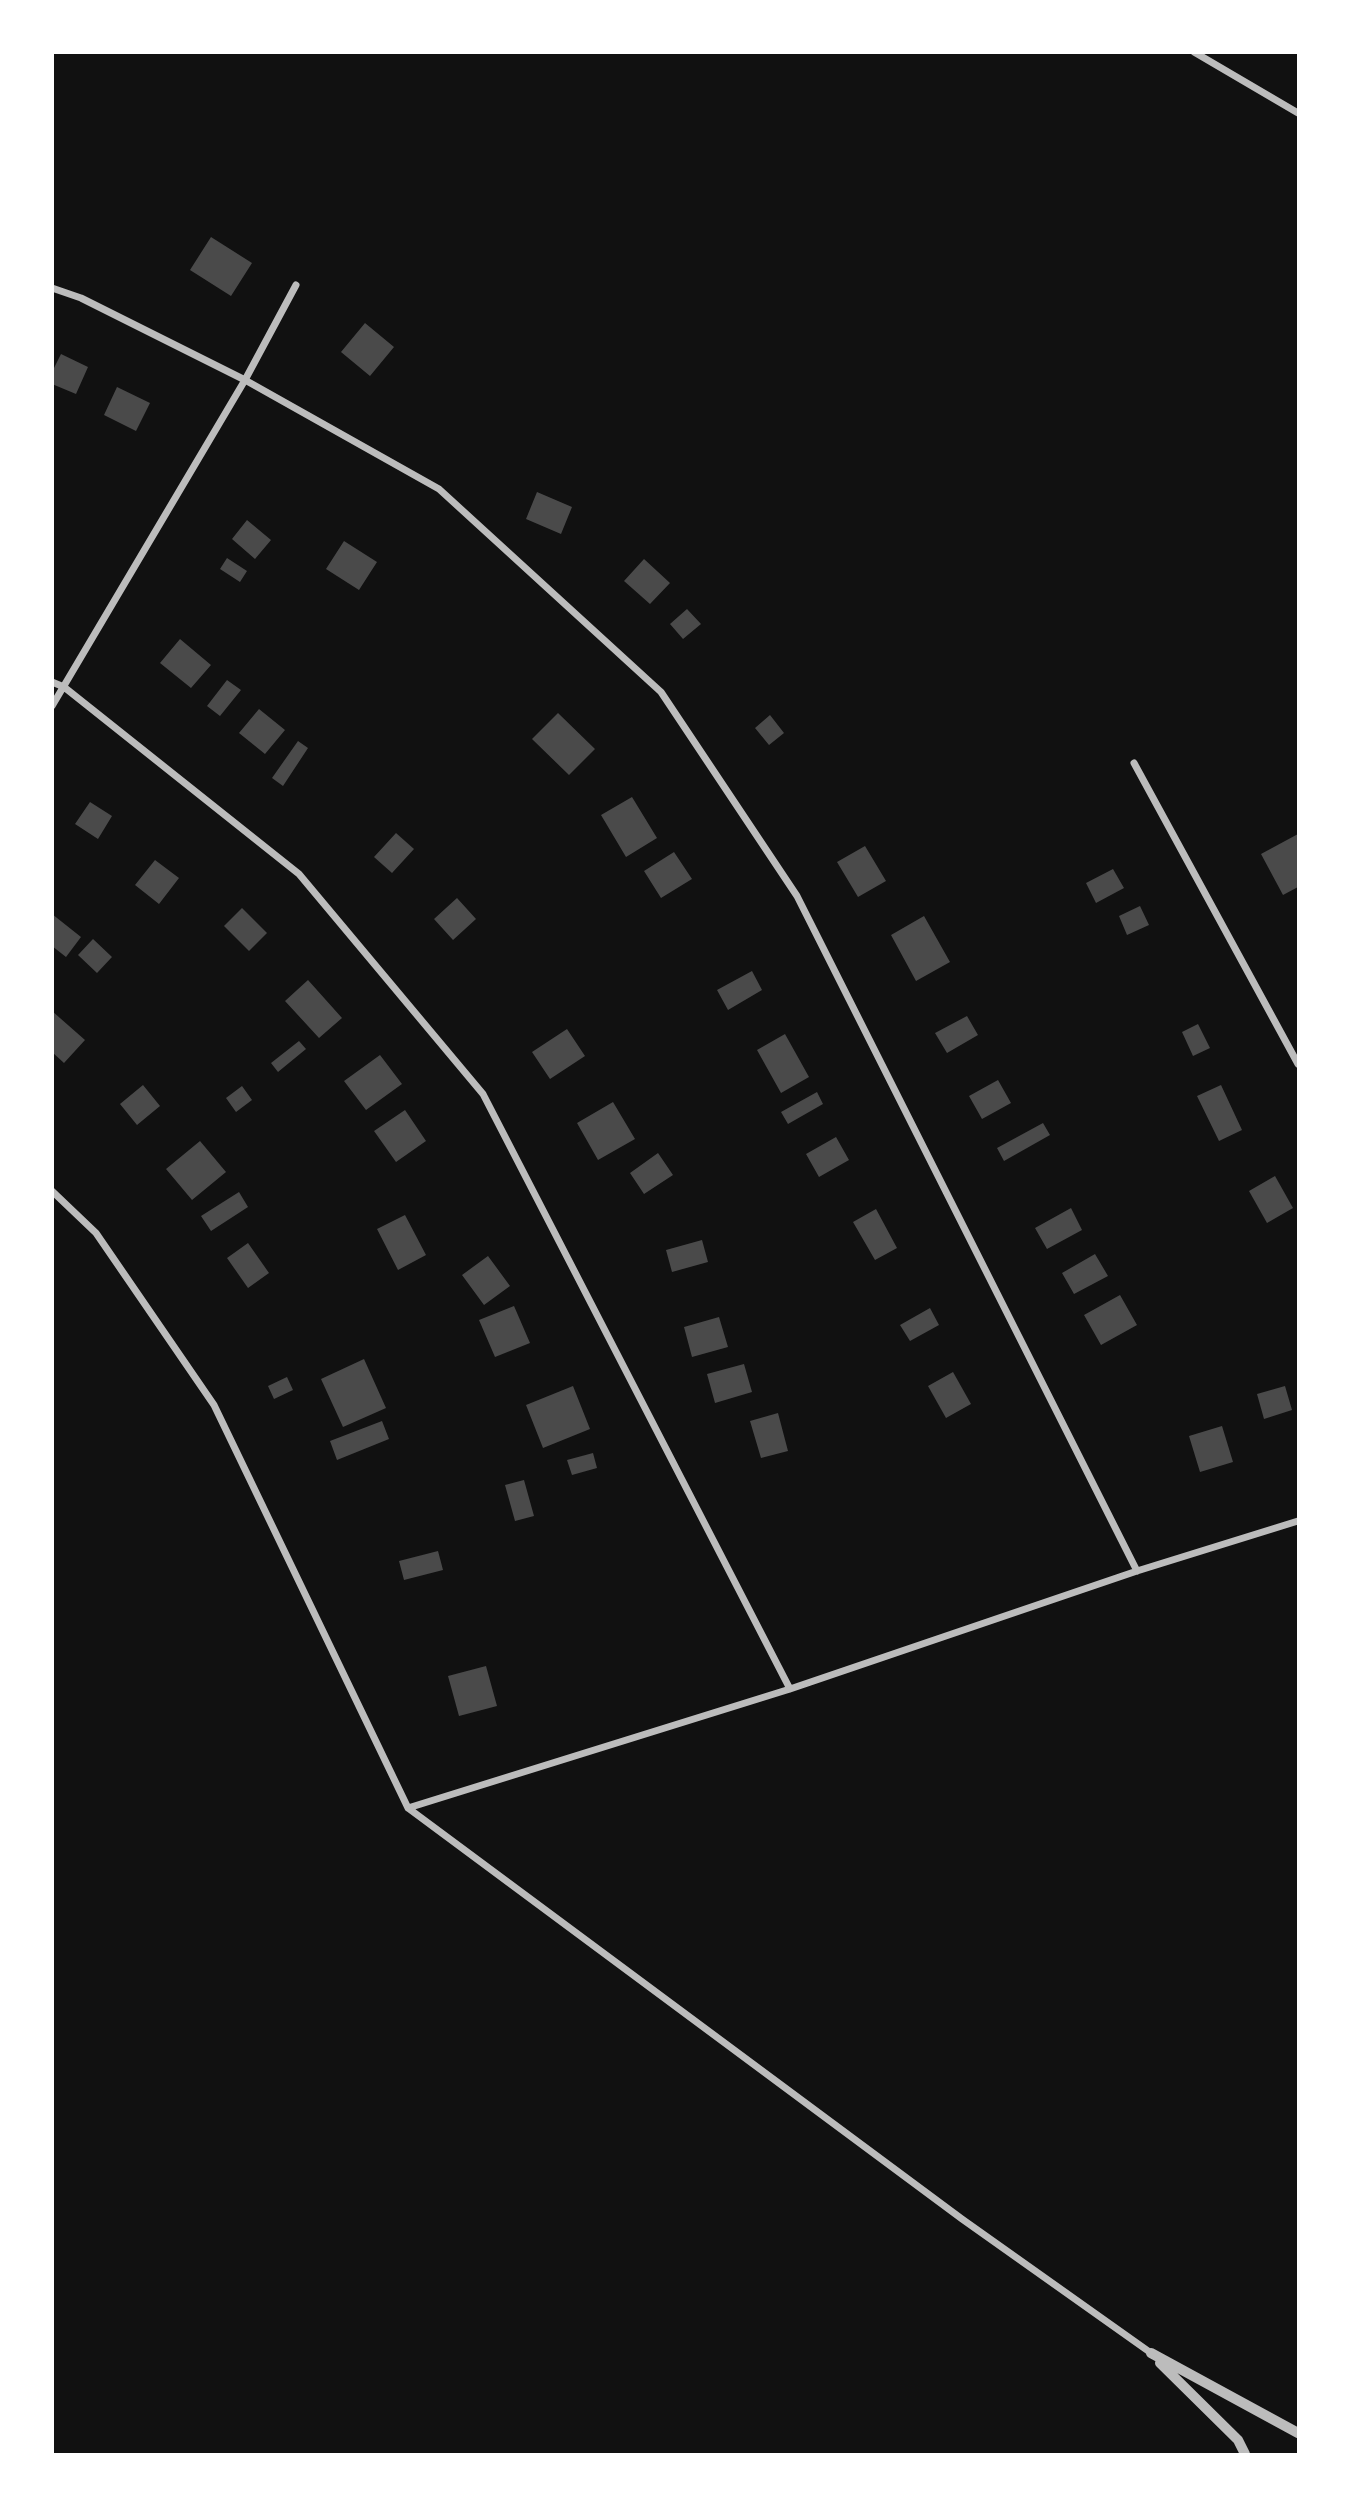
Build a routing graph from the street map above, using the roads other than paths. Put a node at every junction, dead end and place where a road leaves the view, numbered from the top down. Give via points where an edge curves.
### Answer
1 (1194, 52) edge
2 (1298, 113) edge
3 (296, 285) dead end
4 (52, 288) edge
5 (245, 380) junction
6 (52, 682) edge
7 (64, 687) junction
8 (52, 706) edge
9 (1134, 763) dead end
10 (1298, 1065) edge
11 (52, 1191) edge
12 (1298, 1521) edge
13 (1137, 1571) junction
14 (790, 1689) junction
15 (408, 1808) junction
16 (1151, 2353) junction
17 (1298, 2433) edge
18 (1245, 2455) edge

1 - 2 street
3 - 5 street
4 - 5 street
5 - 7 street
5 - 13 street via 439,489 661,692 797,897
6 - 7 street
7 - 8 street
7 - 14 street via 299,874 482,1094
9 - 10 street
11 - 15 street via 96,1233 214,1405
12 - 13 street
13 - 14 street
14 - 15 street
15 - 16 street via 962,2219
16 - 17 street
16 - 18 street via 1238,2440

